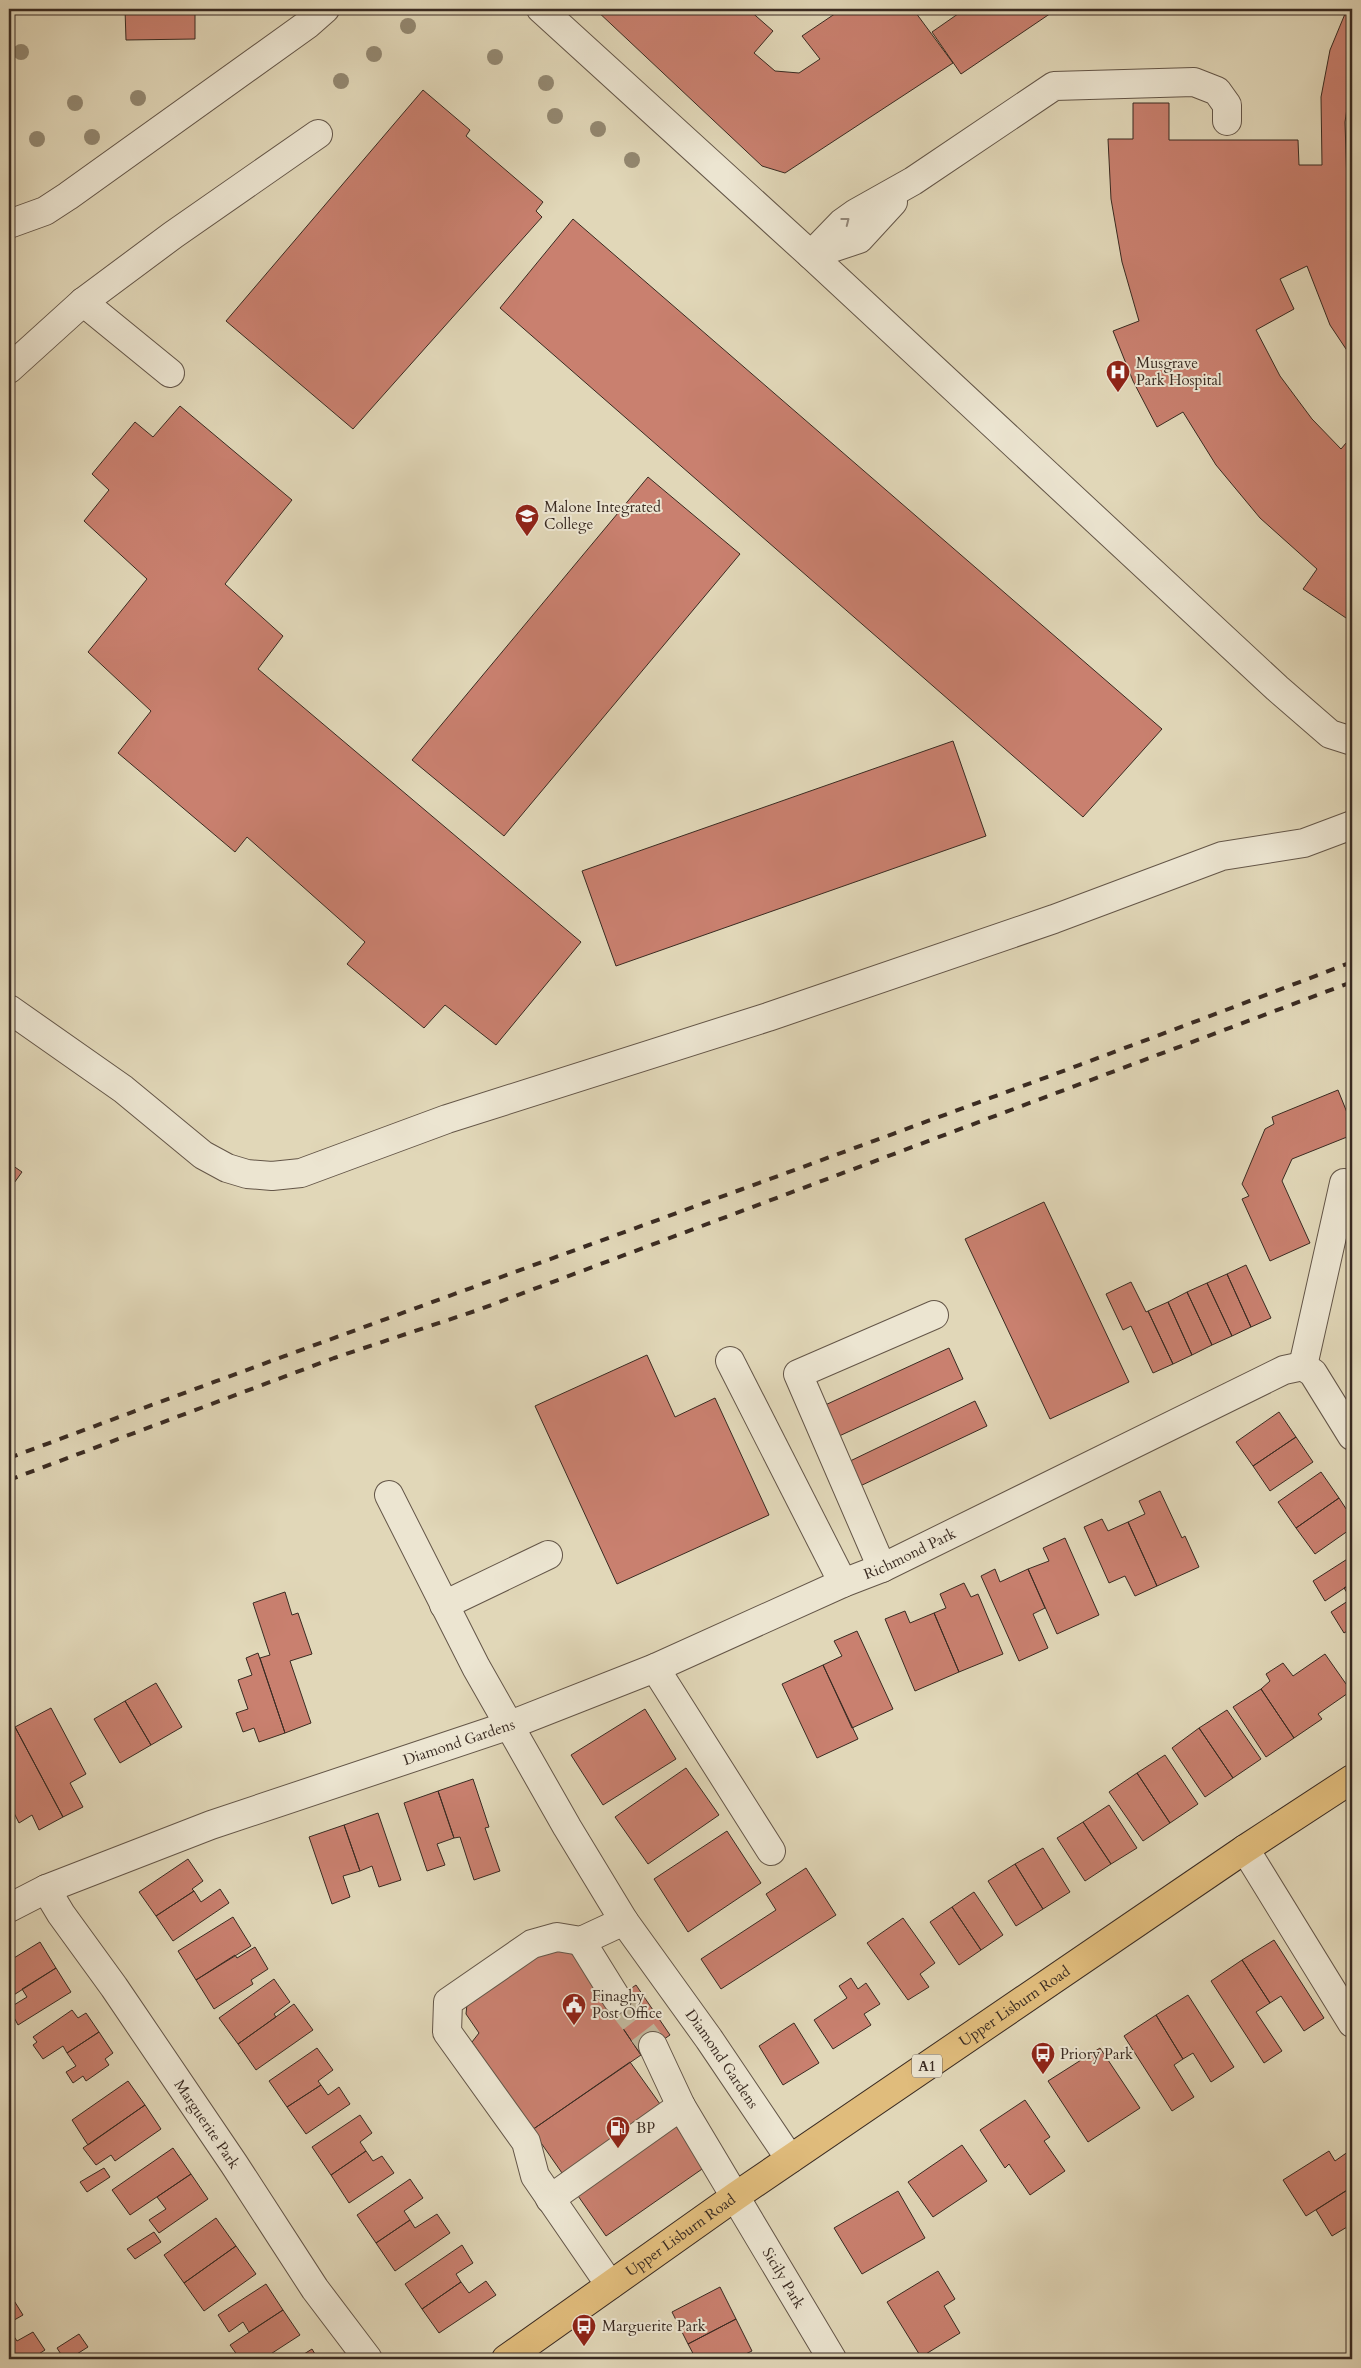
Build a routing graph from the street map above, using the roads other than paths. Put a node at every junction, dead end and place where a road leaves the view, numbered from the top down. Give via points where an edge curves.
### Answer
1 (325, 9) edge
2 (541, 9) edge
3 (1228, 120) dead end
4 (318, 134) dead end
5 (9, 224) edge
6 (811, 255) junction
7 (83, 302) junction
8 (9, 369) edge
9 (170, 373) dead end
10 (1352, 741) edge
11 (1352, 825) edge
12 (9, 1009) edge
13 (1344, 1183) dead end
14 (934, 1315) dead end
15 (730, 1361) dead end
16 (1303, 1366) junction
17 (1352, 1436) edge
18 (389, 1495) dead end
19 (548, 1555) dead end
20 (882, 1568) junction
21 (843, 1583) junction
22 (444, 1605) junction
23 (656, 1668) junction
24 (510, 1725) junction
25 (1352, 1779) edge
26 (1245, 1849) junction
27 (771, 1851) dead end
28 (46, 1889) junction
29 (9, 1908) edge
30 (624, 1921) junction
31 (581, 1942) junction
32 (617, 1999) tunnel mouth
33 (1352, 2023) edge
34 (653, 2046) tunnel mouth
35 (682, 2106) junction
36 (790, 2160) junction
37 (736, 2196) junction
38 (550, 2199) junction
39 (610, 2285) junction
40 (368, 2359) edge
41 (506, 2359) edge
42 (832, 2359) edge

1 - 5 street via 68,196 45,211
2 - 6 street
3 - 6 street via 1228,105 1217,91 1194,82 1054,86 913,181 859,238
4 - 7 street
6 - 10 street via 1277,688 1330,734
7 - 8 street
7 - 9 street
11 - 12 street via 1304,843 1222,856 1054,919 768,1017 447,1119 301,1173 247,1174 203,1155 123,1089
13 - 16 street
14 - 20 street via 798,1374
15 - 21 street
16 - 17 street via 1313,1373
16 - 20 street, Richmond Park via 1284,1370
18 - 22 street
19 - 22 street
20 - 21 street, Richmond Park
21 - 23 street, Richmond Park
22 - 24 street
23 - 24 street, Richmond Park
23 - 27 street
24 - 28 street, Diamond Gardens via 211,1825
24 - 30 street, Diamond Gardens
25 - 26 main road, Upper Lisburn Road / A1
26 - 33 street
26 - 36 main road, Upper Lisburn Road / A1
28 - 29 street, Diamond Gardens
28 - 40 street, Marguerite Park via 234,2164 315,2289
30 - 31 street
30 - 36 street, Diamond Gardens
31 - 32 street
31 - 38 street via 557,1936 532,1944 448,2002 446,2032 526,2142 535,2176
34 - 35 street, Sicily Park
35 - 37 street, Sicily Park
35 - 38 street
36 - 37 main road, Upper Lisburn Road / A1
37 - 39 main road, Upper Lisburn Road / A1
37 - 42 street, Sicily Park
38 - 39 street
39 - 41 main road, Upper Lisburn Road / A1

